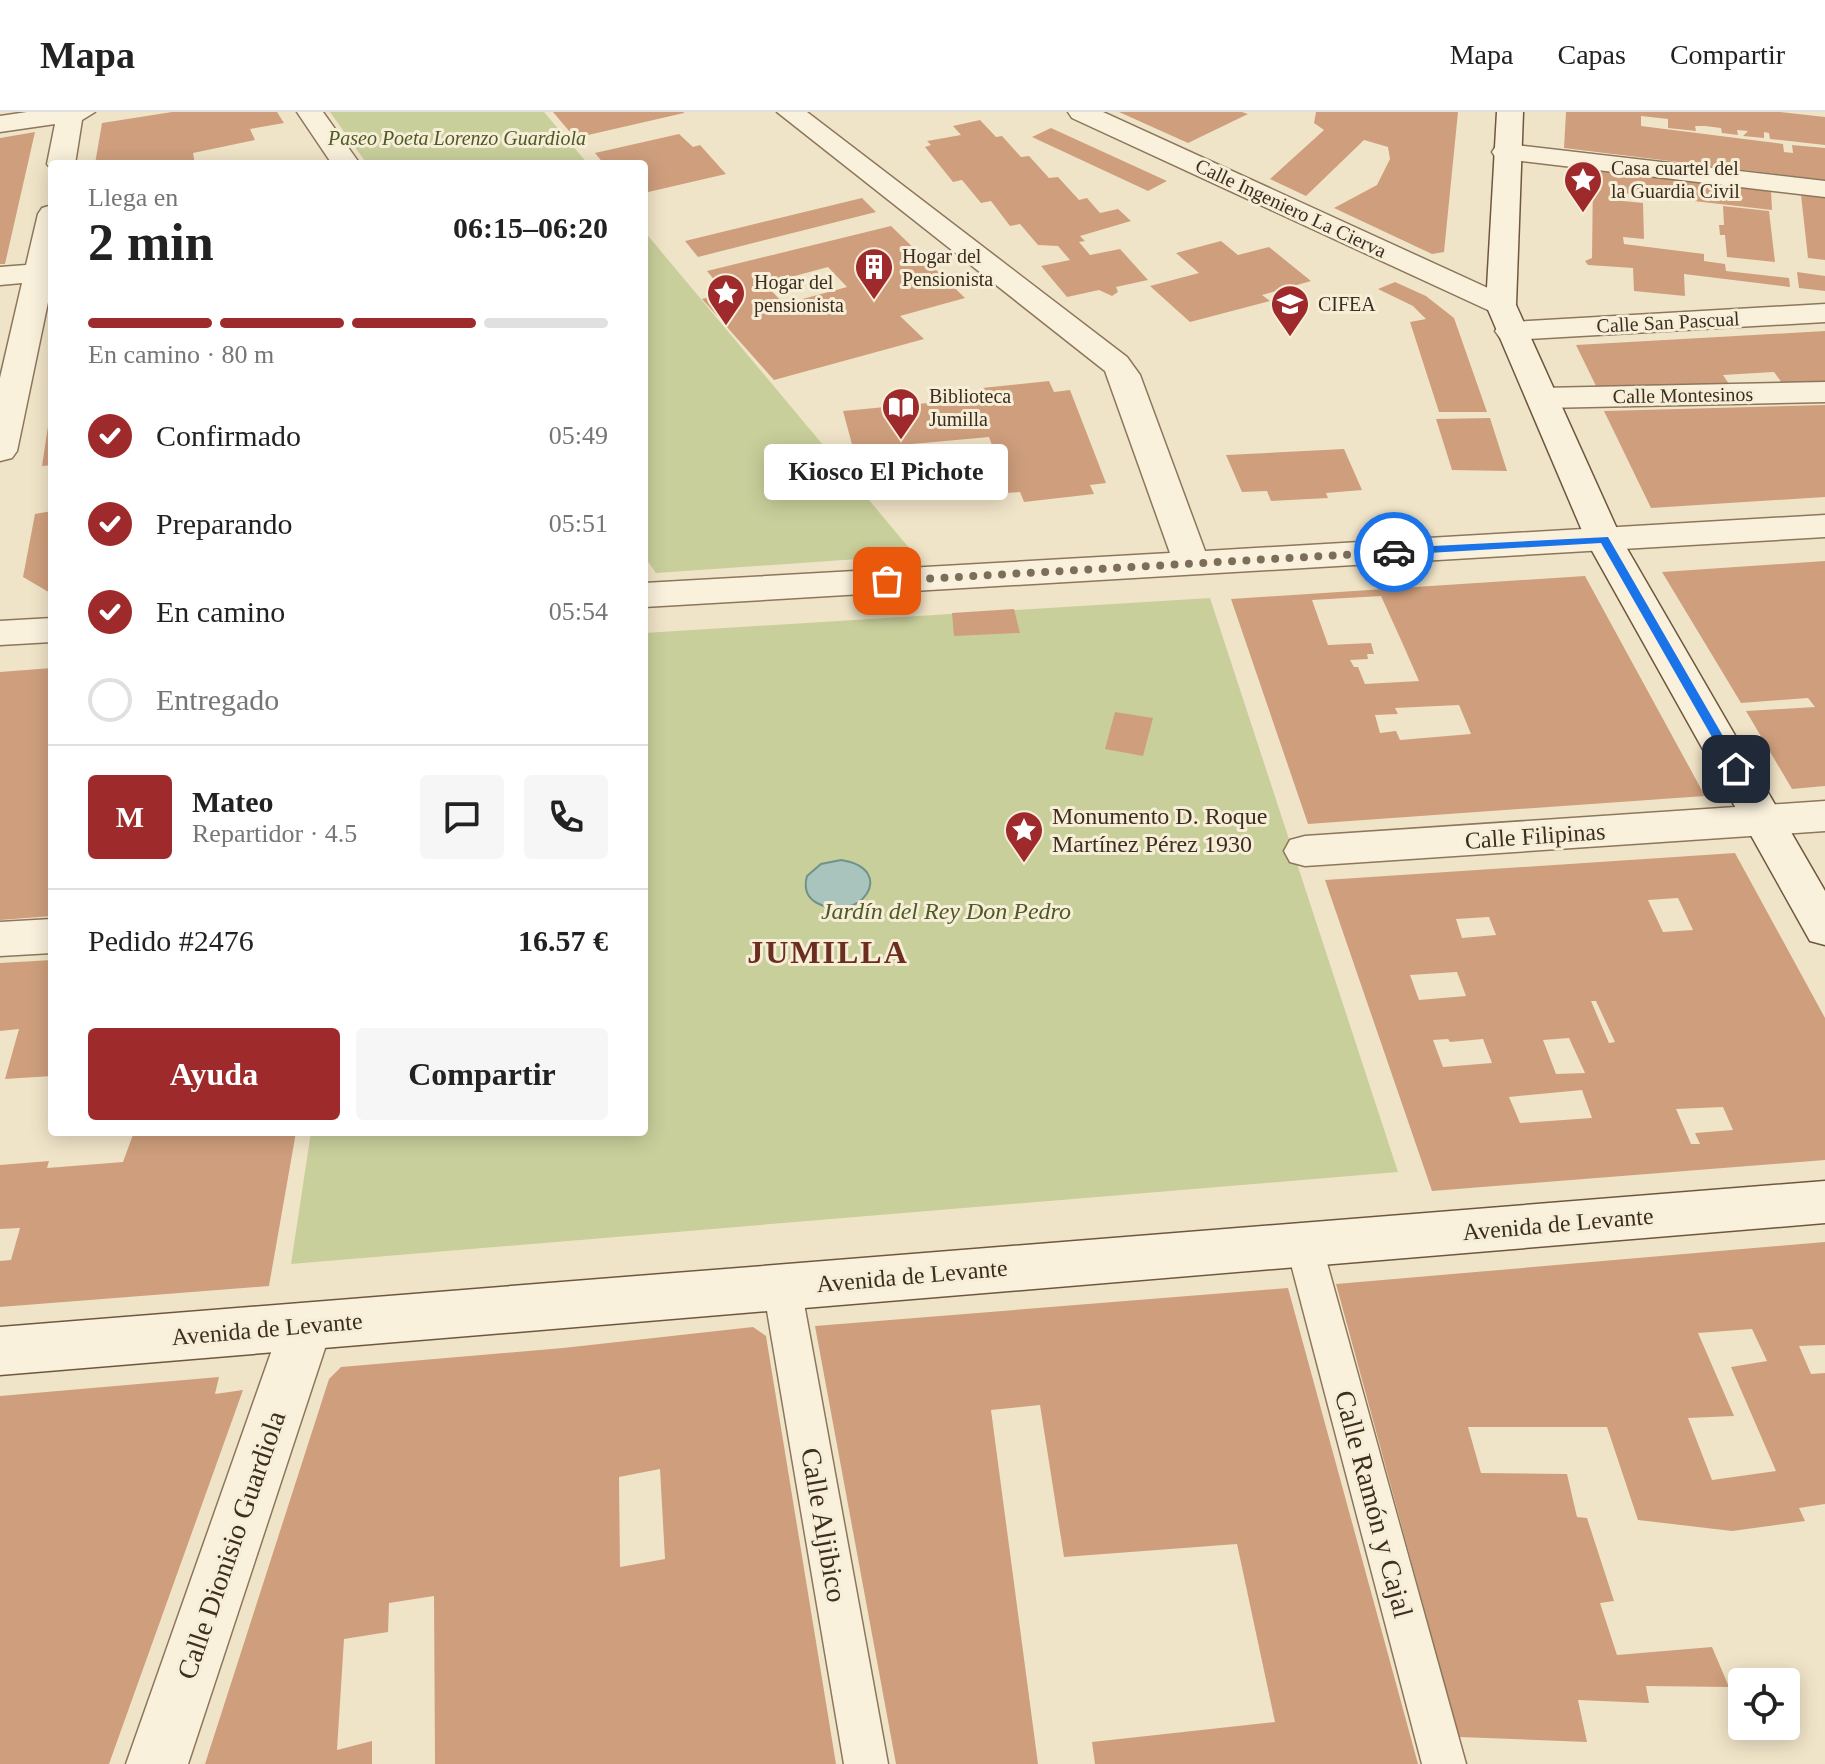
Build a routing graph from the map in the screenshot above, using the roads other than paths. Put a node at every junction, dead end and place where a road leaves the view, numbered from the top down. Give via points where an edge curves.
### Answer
1 (310, 112) edge
2 (1081, 112) edge
3 (1510, 112) edge
4 (76, 113) edge
5 (802, 114) edge
6 (0, 124) edge
7 (1506, 152) junction
8 (62, 160) edge
9 (343, 160) edge
10 (1825, 189) edge
11 (47, 273) edge
12 (0, 276) edge
13 (1825, 313) edge
14 (1506, 318) junction
15 (39, 336) edge
16 (7, 385) edge
17 (1825, 392) edge
18 (1542, 398) junction
19 (0, 451) edge
20 (1825, 526) edge
21 (1604, 540) junction
22 (1191, 563) junction
23 (648, 595) edge
24 (48, 630) edge
25 (0, 633) edge
26 (1825, 816) edge
27 (1765, 820) junction
28 (1305, 851) dead end
29 (1825, 929) edge
30 (48, 936) edge
31 (0, 939) edge
32 (1825, 1202) edge
33 (1304, 1245) junction
34 (782, 1287) junction
35 (306, 1327) junction
36 (0, 1351) edge
37 (157, 1764) edge
38 (866, 1764) edge
39 (1444, 1764) edge

1 - 9 street
2 - 14 street, Calle Ingeniero La Cierva
3 - 7 street
4 - 6 street
4 - 8 street
5 - 22 street via 1116,364
7 - 10 street
7 - 14 street
11 - 12 street
11 - 15 street
13 - 14 street, Calle San Pascual
14 - 18 street
15 - 16 street
16 - 19 street
17 - 18 street, Calle Montesinos
18 - 21 street
20 - 21 street
21 - 22 street
21 - 27 street
22 - 23 street
24 - 25 street
26 - 27 street, Calle Filipinas
27 - 28 street, Calle Filipinas
27 - 29 street
30 - 31 street
32 - 33 street, Avenida de Levante
33 - 34 street, Avenida de Levante
33 - 39 street, Calle Ramón y Cajal
34 - 35 street, Avenida de Levante
34 - 38 street, Calle Aljibico
35 - 36 street, Avenida de Levante
35 - 37 street, Calle Dionisio Guardiola

